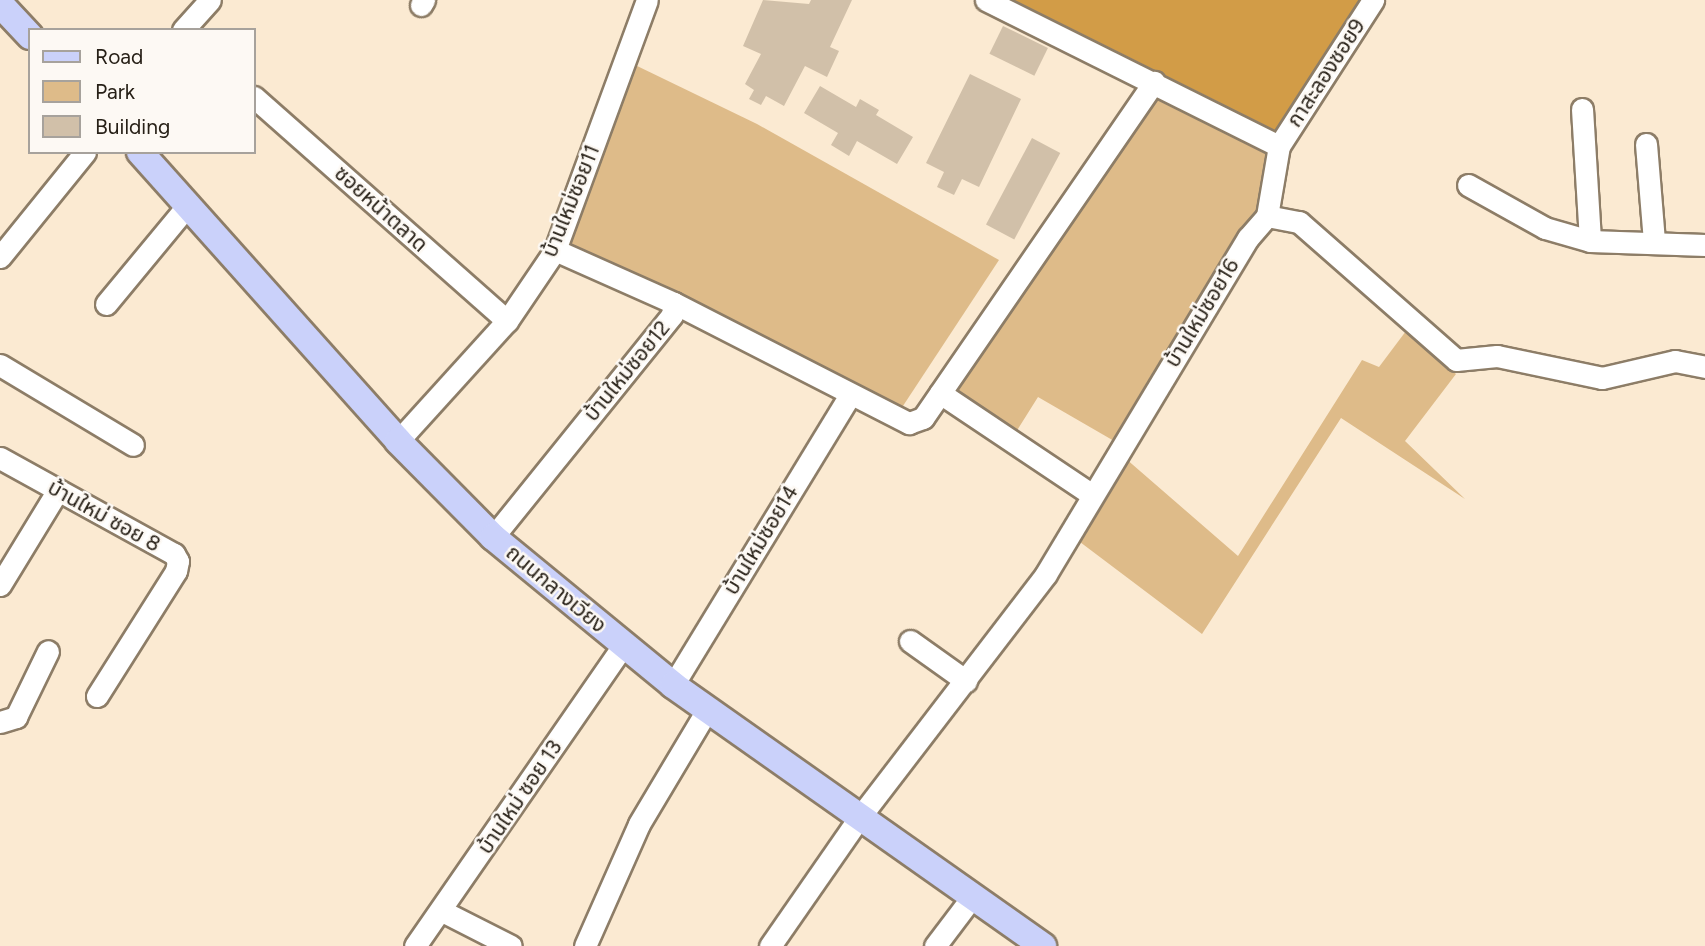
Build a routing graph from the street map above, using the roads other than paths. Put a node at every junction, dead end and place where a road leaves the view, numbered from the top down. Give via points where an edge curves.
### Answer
1 (209, 0) edge
2 (647, 0) edge
3 (986, 0) edge
4 (1373, 0) edge
5 (0, 4) edge
6 (185, 28) edge
7 (28, 34) edge
8 (1154, 82) junction
9 (256, 99) edge
10 (1582, 109) dead end
11 (1646, 144) dead end
12 (1279, 146) junction
13 (83, 154) edge
14 (142, 154) edge
15 (1468, 185) dead end
16 (188, 205) junction
17 (1267, 216) junction
18 (0, 224) edge
19 (21, 230) junction
20 (1590, 241) junction
21 (1654, 242) junction
22 (1705, 244) edge
23 (555, 250) junction
24 (0, 257) edge
25 (674, 303) junction
26 (106, 304) dead end
27 (507, 321) junction
28 (0, 365) edge
29 (1705, 367) edge
30 (940, 393) junction
31 (850, 395) junction
32 (398, 441) junction
33 (133, 445) dead end
34 (0, 458) edge
35 (58, 490) junction
36 (1091, 494) junction
37 (493, 537) junction
38 (0, 585) edge
39 (910, 640) dead end
40 (623, 646) junction
41 (48, 652) dead end
42 (966, 681) junction
43 (673, 685) junction
44 (97, 696) dead end
45 (707, 710) junction
46 (0, 722) edge
47 (859, 818) junction
48 (972, 897) junction
49 (442, 911) junction
50 (1035, 944) edge
51 (415, 946) edge
52 (511, 946) edge
53 (585, 946) edge
54 (770, 946) edge
55 (935, 946) edge

1 - 6 street
2 - 23 street, บ้านใหม่ซอย11
3 - 8 street
4 - 12 street, กาสะลองซอย9
5 - 7 main road
8 - 12 street
8 - 30 street
9 - 27 street, ซอยหน้าตลาด
10 - 20 street
11 - 21 street
12 - 17 street
13 - 19 street
14 - 16 main road, ถนนกลางเวียง
15 - 20 street via 1534,223
16 - 26 street
16 - 32 main road, ถนนกลางเวียง
17 - 29 street via 1299,222 1456,360 1497,356 1602,378 1675,361
17 - 36 street, บ้านใหม่ซอย16 via 1248,238
18 - 19 street
19 - 24 street
20 - 21 street
21 - 22 street
23 - 25 street, บ้านใหม่ซอย12
23 - 27 street, บ้านใหม่ซอย11
25 - 31 street
25 - 37 street, บ้านใหม่ซอย12 via 671,315
27 - 32 street, บ้านใหม่ซอย11
28 - 33 street
30 - 31 street via 922,418 909,423
30 - 36 street
31 - 43 street, บ้านใหม่ซอย14
32 - 37 main road, ถนนกลางเวียง
34 - 35 street, บ้านใหม่ ซอย 8
35 - 38 street
35 - 44 street, บ้านใหม่ ซอย 8 via 178,561
36 - 42 street, บ้านใหม่ซอย16 via 1046,574
37 - 40 main road, ถนนกลางเวียง
39 - 42 street
40 - 43 main road, ถนนกลางเวียง
40 - 49 street, บ้านใหม่ ซอย 13
41 - 46 street via 16,717
42 - 47 street, บ้านใหม่ซอย16
43 - 45 main road, ถนนกลางเวียง
45 - 47 main road, ถนนกลางเวียง
45 - 53 street via 639,824
47 - 48 main road, ถนนกลางเวียง
47 - 54 street, บ้านใหม่ซอย16
48 - 50 main road, ถนนกลางเวียง
48 - 55 street
49 - 51 street, บ้านใหม่ ซอย 13
49 - 52 street

